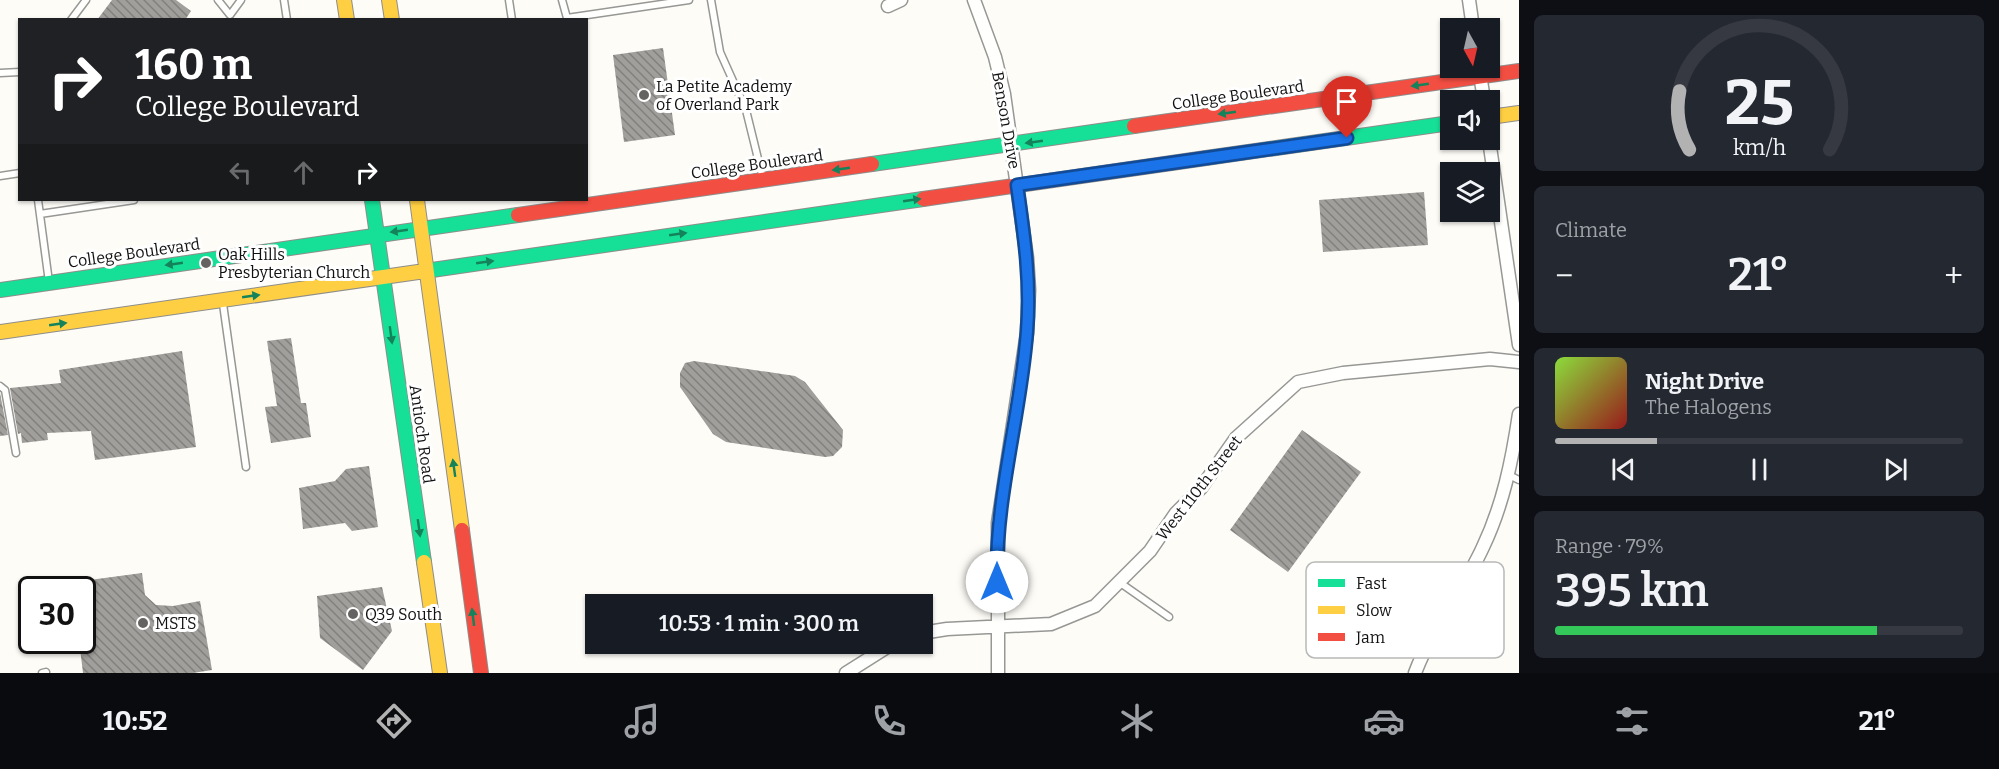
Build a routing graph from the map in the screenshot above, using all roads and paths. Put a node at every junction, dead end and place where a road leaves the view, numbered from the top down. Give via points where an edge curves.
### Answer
1 (86, 0) edge
2 (218, 0) edge
3 (241, 0) edge
4 (284, 0) edge
5 (344, 0) edge
6 (389, 0) edge
7 (509, 0) edge
8 (562, 0) edge
9 (689, 0) edge
10 (711, 0) edge
11 (900, 0) edge
12 (974, 0) edge
13 (1469, 0) edge
14 (888, 6) dead end
15 (229, 17) edge
16 (72, 18) edge
17 (287, 18) edge
18 (346, 18) edge
19 (392, 18) edge
20 (512, 18) edge
21 (566, 18) edge
22 (572, 18) edge
23 (1472, 18) edge
24 (1500, 71) edge
25 (1519, 71) edge
26 (18, 72) edge
27 (0, 73) edge
28 (1441, 78) edge
29 (1519, 113) edge
30 (1500, 116) edge
31 (1440, 124) edge
32 (1011, 145) junction
33 (1490, 150) edge
34 (18, 173) edge
35 (0, 176) edge
36 (764, 180) junction
37 (1017, 185) junction
38 (38, 201) edge
39 (127, 201) edge
40 (372, 201) edge
41 (417, 201) edge
42 (40, 214) junction
43 (421, 228) junction
44 (377, 234) junction
45 (427, 271) junction
46 (383, 277) junction
47 (49, 282) junction
48 (0, 290) edge
49 (222, 300) junction
50 (0, 332) edge
51 (1519, 345) edge
52 (1519, 362) edge
53 (0, 386) edge
54 (1519, 414) edge
55 (16, 453) dead end
56 (246, 467) dead end
57 (1514, 478) edge
58 (1474, 562) edge
59 (1119, 582) junction
60 (1169, 617) dead end
61 (999, 625) junction
62 (933, 632) edge
63 (875, 654) edge
64 (1422, 658) edge
65 (440, 673) edge
66 (481, 673) edge
67 (846, 673) edge
68 (998, 673) edge
69 (1415, 673) edge

1 - 16 lane
2 - 15 lane
3 - 15 lane
4 - 17 lane
5 - 18 main road
6 - 19 main road
7 - 20 lane
8 - 21 lane
9 - 22 lane
10 - 36 lane via 720,52 746,110
11 - 14 street
12 - 32 street, Benson Drive via 995,57
13 - 23 street
24 - 25 main road, College Boulevard
26 - 27 lane
28 -> 32 main road, College Boulevard
29 - 30 main road
31 - 37 main road
32 -> 36 main road, College Boulevard
32 - 37 street, Benson Drive
33 - 51 street
34 - 35 lane
36 - 43 main road, College Boulevard
45 -> 37 main road
37 - 61 street, Benson Drive via 1027,258 1028,311 998,523
38 - 42 lane
39 - 42 lane
40 - 44 main road, Antioch Road
41 - 43 main road, Antioch Road
42 - 47 lane
43 -> 44 main road, College Boulevard
43 - 45 main road, Antioch Road
44 - 46 main road, Antioch Road
44 -> 47 main road, College Boulevard
45 - 46 main road
66 -> 45 main road, Antioch Road
49 -> 46 main road
46 -> 65 main road, Antioch Road
47 - 48 main road, College Boulevard
50 -> 49 main road
49 - 56 lane
52 - 59 street, West 110th Street via 1490,358 1343,373 1298,382 1236,438 1150,551
53 - 55 lane via 5,390
54 - 57 street
57 - 58 street
59 - 60 lane
59 - 61 street, West 110th Street via 1095,606 1051,624
61 - 62 street, West 110th Street
61 - 68 street, Benson Drive
63 - 67 street
64 - 69 street

